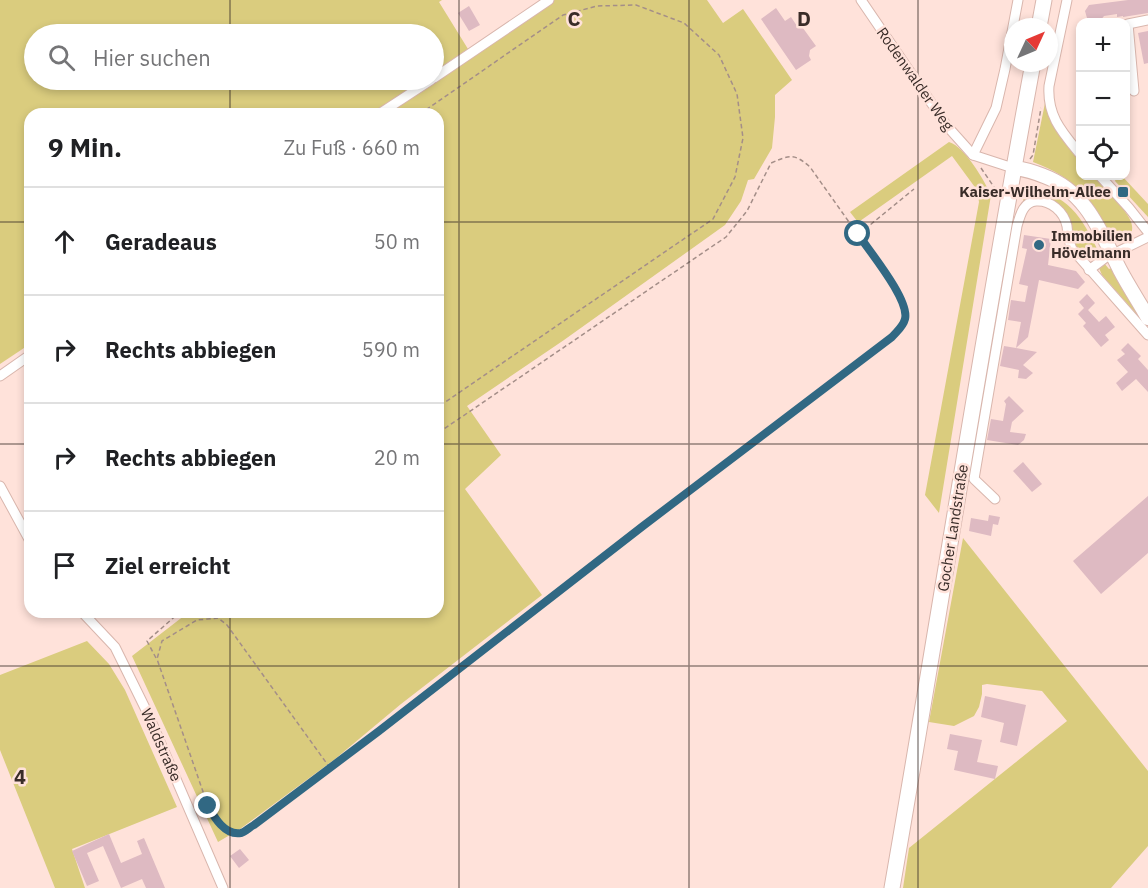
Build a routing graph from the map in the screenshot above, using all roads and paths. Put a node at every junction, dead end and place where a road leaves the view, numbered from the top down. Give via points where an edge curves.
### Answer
1 (549, 0) edge
2 (861, 0) edge
3 (1018, 0) edge
4 (1044, 0) edge
5 (1067, 0) edge
6 (1041, 18) edge
7 (1148, 20) edge
8 (444, 71) edge
9 (1032, 72) edge
10 (415, 90) edge
11 (1134, 91) dead end
12 (1048, 97) junction
13 (388, 108) edge
14 (429, 108) edge
15 (1076, 149) edge
16 (973, 155) junction
17 (1019, 169) junction
18 (1104, 180) edge
19 (914, 189) dead end
20 (1148, 232) edge
21 (858, 234) junction
22 (1148, 237) edge
23 (1113, 255) junction
24 (1089, 270) junction
25 (1148, 318) edge
26 (1148, 335) edge
27 (24, 359) edge
28 (0, 376) edge
29 (444, 403) edge
30 (444, 429) edge
31 (0, 486) edge
32 (995, 499) dead end
33 (24, 530) edge
34 (88, 618) edge
35 (173, 618) edge
36 (157, 659) junction
37 (330, 768) junction
38 (223, 888) edge
39 (892, 888) edge

1 - 8 street
2 - 16 street, Rodenwalder Weg via 947,126
3 - 16 street via 996,108
4 - 6 main road
5 - 12 street
7 - 11 street via 1128,24
9 - 17 main road, Gocher Landstraße
10 - 13 street
12 - 15 street via 1056,121
12 - 17 path via 1042,103 1033,155
14 - 29 path via 564,15 597,6 636,4 684,23 719,55 736,94 743,138 735,177 713,219
16 - 17 street
17 - 23 street via 1059,183 1075,194 1089,210
17 - 39 main road, Gocher Landstraße
18 - 20 street
19 - 21 path
21 - 30 path via 810,166 800,158 788,156 771,163 747,212 726,237
21 - 37 path via 900,294 906,316 902,327
22 - 23 street
23 - 24 street
23 - 25 street
24 - 26 street, Gocher Landstraße
24 - 32 street, Gocher Landstraße via 1069,243 1067,225 1058,210 1047,202 1028,203 1017,226 974,478
27 - 28 street
31 - 33 street
34 - 38 street, Waldstraße via 115,647
35 - 36 path via 147,641
36 - 37 path via 162,641 197,620 218,618 227,625
36 - 37 path via 208,806 217,822 229,831 241,833 254,825

